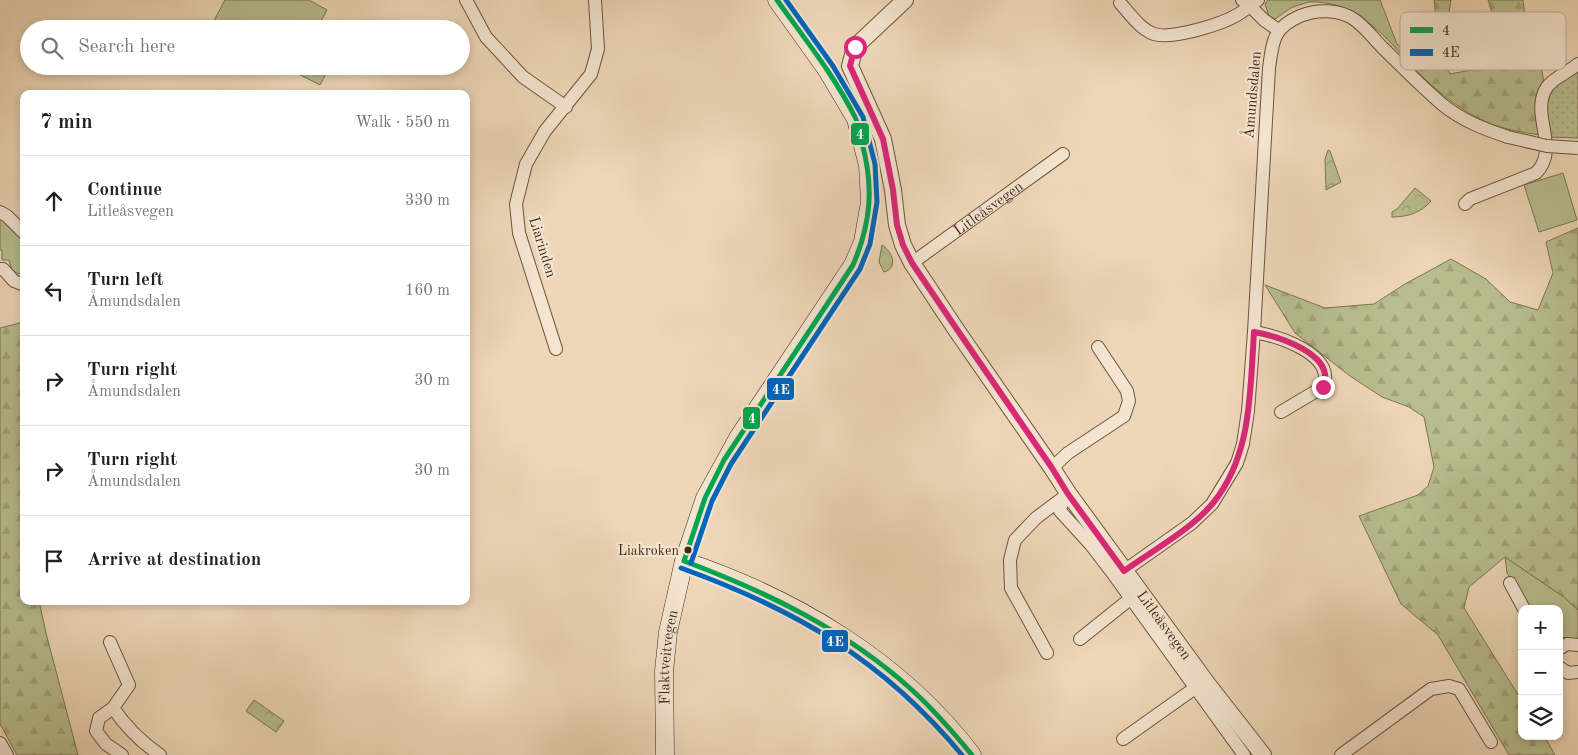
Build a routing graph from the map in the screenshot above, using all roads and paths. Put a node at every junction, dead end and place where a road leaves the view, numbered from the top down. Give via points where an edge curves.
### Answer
1 (466, 0) edge
2 (595, 0) edge
3 (778, 0) edge
4 (905, 0) edge
5 (1250, 2) edge
6 (1120, 3) dead end
7 (1278, 30) junction
8 (1578, 64) edge
9 (1400, 65) edge
10 (1405, 70) edge
11 (566, 106) junction
12 (1578, 148) edge
13 (1064, 154) dead end
14 (1464, 204) dead end
15 (0, 212) edge
16 (20, 229) edge
17 (912, 263) junction
18 (0, 270) edge
19 (19, 283) edge
20 (1254, 332) junction
21 (1098, 347) dead end
22 (556, 349) dead end
23 (1280, 412) dead end
24 (1052, 468) junction
25 (1068, 494) junction
26 (684, 561) junction
27 (1124, 571) junction
28 (1510, 583) dead end
29 (1130, 599) junction
30 (1522, 605) edge
31 (1080, 639) dead end
32 (110, 642) dead end
33 (1578, 645) edge
34 (1563, 646) edge
35 (1047, 653) dead end
36 (1563, 670) edge
37 (1578, 672) edge
38 (1195, 688) junction
39 (113, 708) junction
40 (1123, 739) dead end
41 (1492, 742) dead end
42 (0, 743) edge
43 (7, 755) edge
44 (122, 755) edge
45 (160, 755) edge
46 (665, 755) edge
47 (972, 755) edge
48 (1244, 755) edge
49 (1263, 755) edge
50 (1341, 755) edge

1 - 11 street via 486,37 524,77
2 - 11 street, Liarinden via 598,49 591,74
3 - 26 main road, Flaktveitvegen via 827,70 856,119 868,165 870,202 863,242 853,265 724,460 704,498
4 - 17 street, Litleåsvegen via 855,47 850,66 883,139 897,225
5 - 6 street via 1236,16 1190,32 1156,35 1138,23
5 - 7 street via 1264,20
7 - 9 street, bridge via 1308,13 1331,10 1354,19
7 - 20 street, Åmundsdalen via 1269,68
8 - 14 street via 1554,79 1541,101 1546,136 1543,166 1536,173
10 - 12 street, bridge via 1444,105 1478,127 1547,146
11 - 22 street, Liarinden via 545,131 526,164 516,204 519,233
13 - 17 street, Litleåsvegen
15 - 16 street
17 - 24 street, Litleåsvegen
18 - 19 street via 3,269
20 - 23 street via 1304,349 1318,361 1324,374 1326,381 1323,387
20 - 27 street, Åmundsdalen via 1248,411 1237,463 1212,504 1192,523
21 - 24 street via 1128,390 1129,401 1124,416 1068,453
24 - 25 street, Litleåsvegen
25 - 27 street, Litleåsvegen
25 - 29 street, Litleåsvegen via 1060,511
25 - 35 street via 1036,518 1015,540 1010,560 1011,588
26 - 46 main road, Flaktveitvegen via 668,632 664,671
26 - 47 main road via 761,591 849,640 916,694
27 - 49 street, Litleåsvegen
28 - 30 street
29 - 31 street, Litleåsvegen
29 - 38 street, Litleåsvegen
32 - 39 street via 129,685
33 - 34 street
36 - 37 street via 1568,673
38 - 40 street
38 - 48 street, Litleåsvegen
39 - 44 street via 99,718 96,731 106,744
39 - 45 street via 126,726
41 - 50 street via 1459,689 1449,686 1430,689
42 - 43 street

